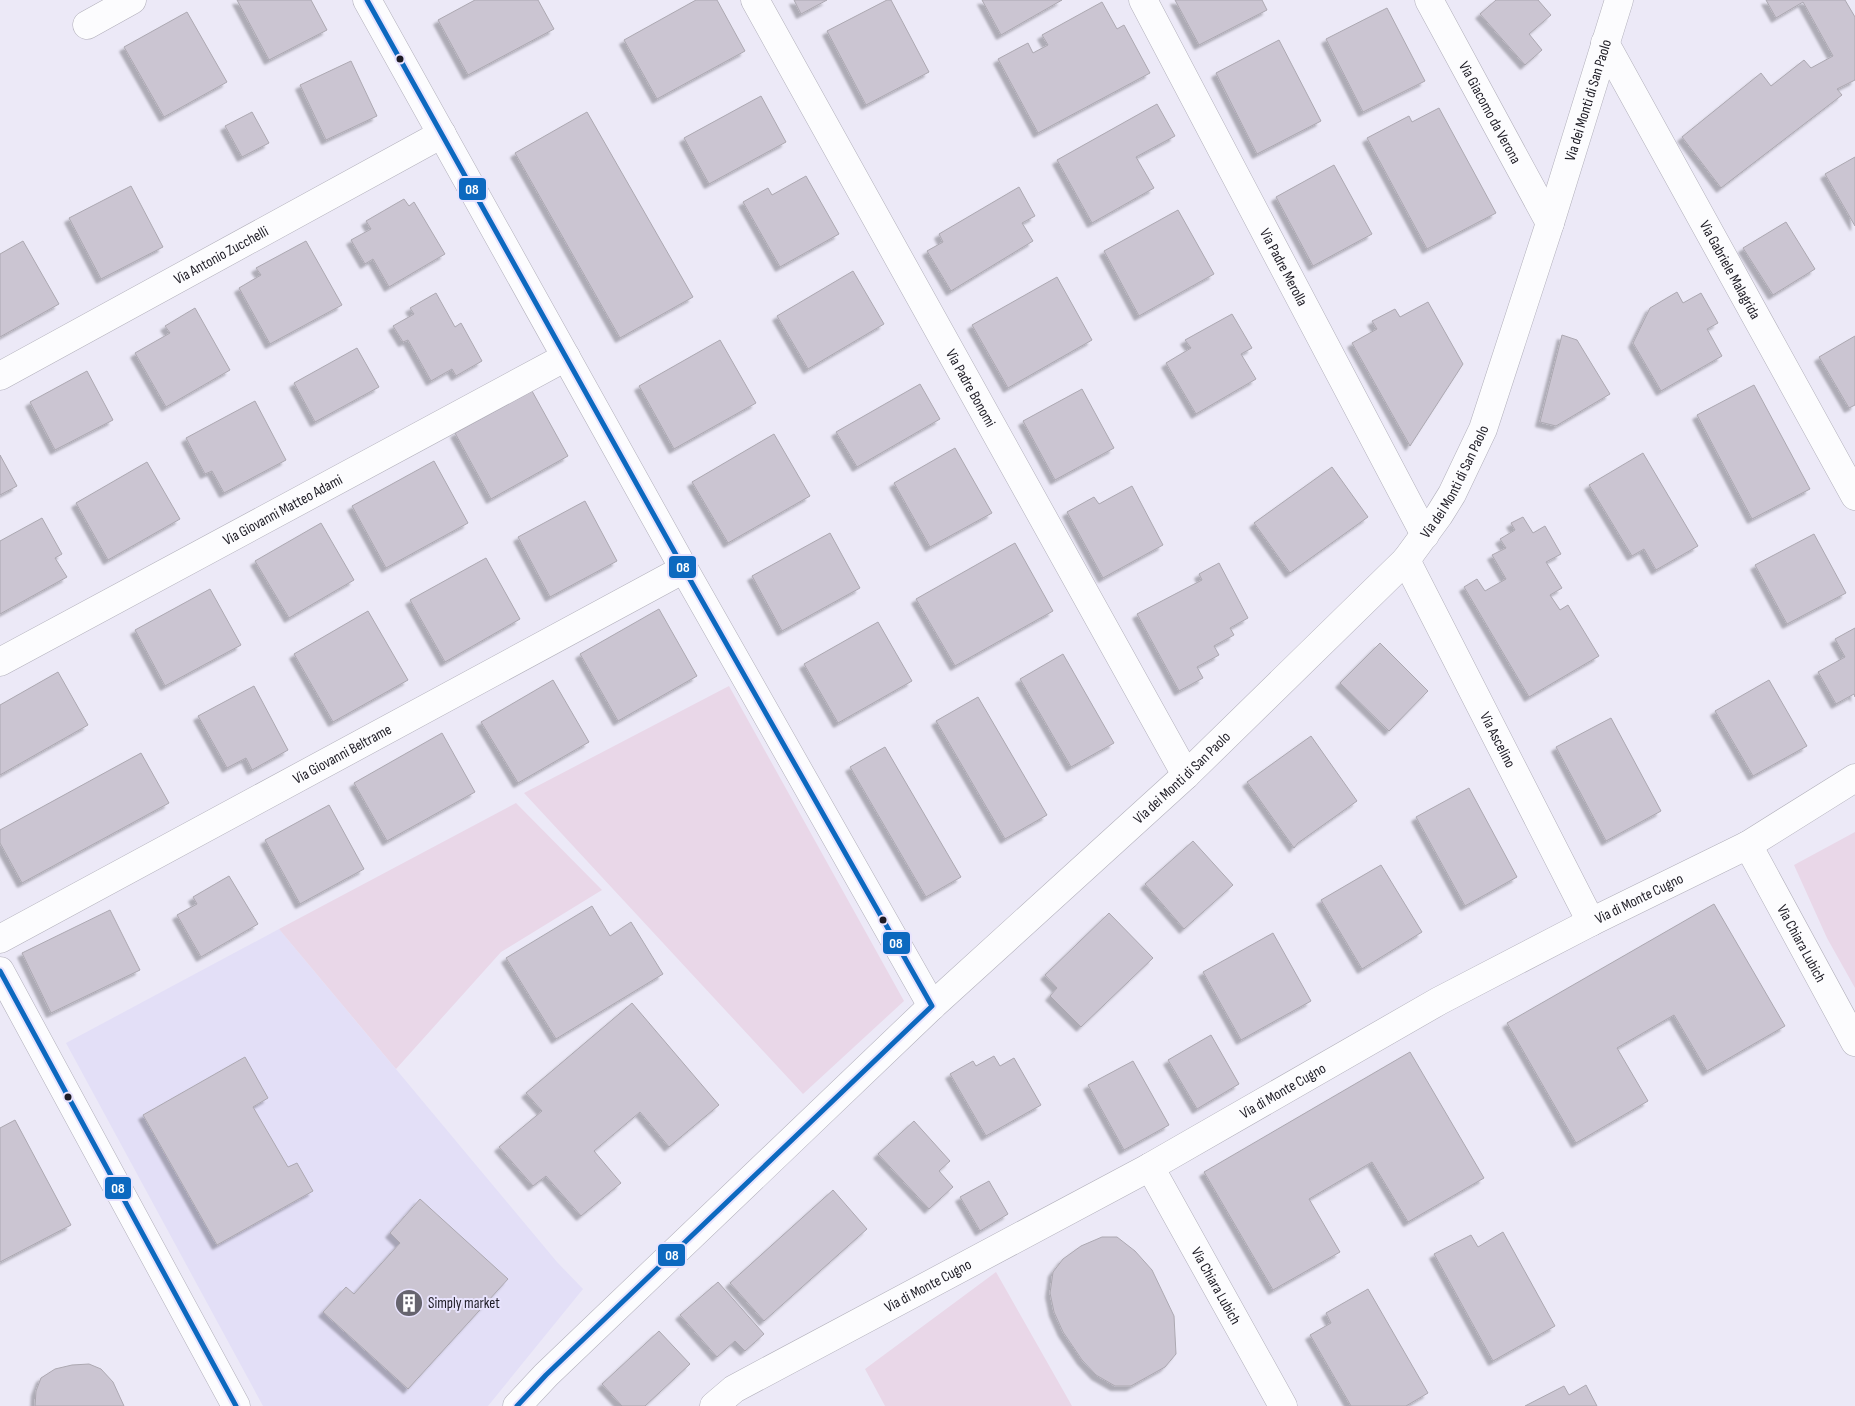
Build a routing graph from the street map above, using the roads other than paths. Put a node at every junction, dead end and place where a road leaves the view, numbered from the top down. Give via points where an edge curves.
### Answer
1 (132, 0) edge
2 (367, 0) edge
3 (754, 0) edge
4 (1143, 0) edge
5 (1429, 0) edge
6 (1619, 0) edge
7 (86, 25) dead end
8 (1606, 43) junction
9 (442, 134) junction
10 (1550, 223) junction
11 (566, 356) junction
12 (0, 376) edge
13 (1855, 496) edge
14 (1425, 535) junction
15 (1406, 560) junction
16 (684, 569) junction
17 (0, 662) edge
18 (1186, 775) junction
19 (1855, 778) edge
20 (1748, 845) junction
21 (1591, 922) junction
22 (0, 939) edge
23 (0, 971) edge
24 (932, 1006) junction
25 (1855, 1042) edge
26 (1150, 1167) junction
27 (236, 1406) edge
28 (518, 1406) edge
29 (714, 1406) edge
30 (1283, 1406) edge

1 - 7 street
2 - 9 street
3 - 18 street, Via Padre Bonomi
4 - 14 street, Via Padre Merolla
5 - 10 street, Via Giacomo da Verona
6 - 8 street, Via dei Monti di San Paolo
8 - 10 street, Via dei Monti di San Paolo
8 - 13 street, Via Gabriele Malagrida
9 - 11 street
9 - 12 street, Via Antonio Zucchelli
10 - 14 street, Via dei Monti di San Paolo via 1483,429 1452,494
11 - 16 street
11 - 17 street, Via Giovanni Matteo Adami
14 - 15 street, Via dei Monti di San Paolo
15 - 18 street, Via dei Monti di San Paolo
15 - 21 street, Via Ascelino
16 - 22 street, Via Giovanni Beltrame
16 - 24 street
18 - 24 street, Via dei Monti di San Paolo
19 - 20 street, Via di Monte Cugno
20 - 21 street, Via di Monte Cugno
20 - 25 street, Via Chiara Lubich
21 - 26 street, Via di Monte Cugno via 1439,1001
23 - 27 street
24 - 28 street, Via dei Monti di San Paolo via 553,1368
26 - 29 street, Via di Monte Cugno via 734,1389
26 - 30 street, Via Chiara Lubich

